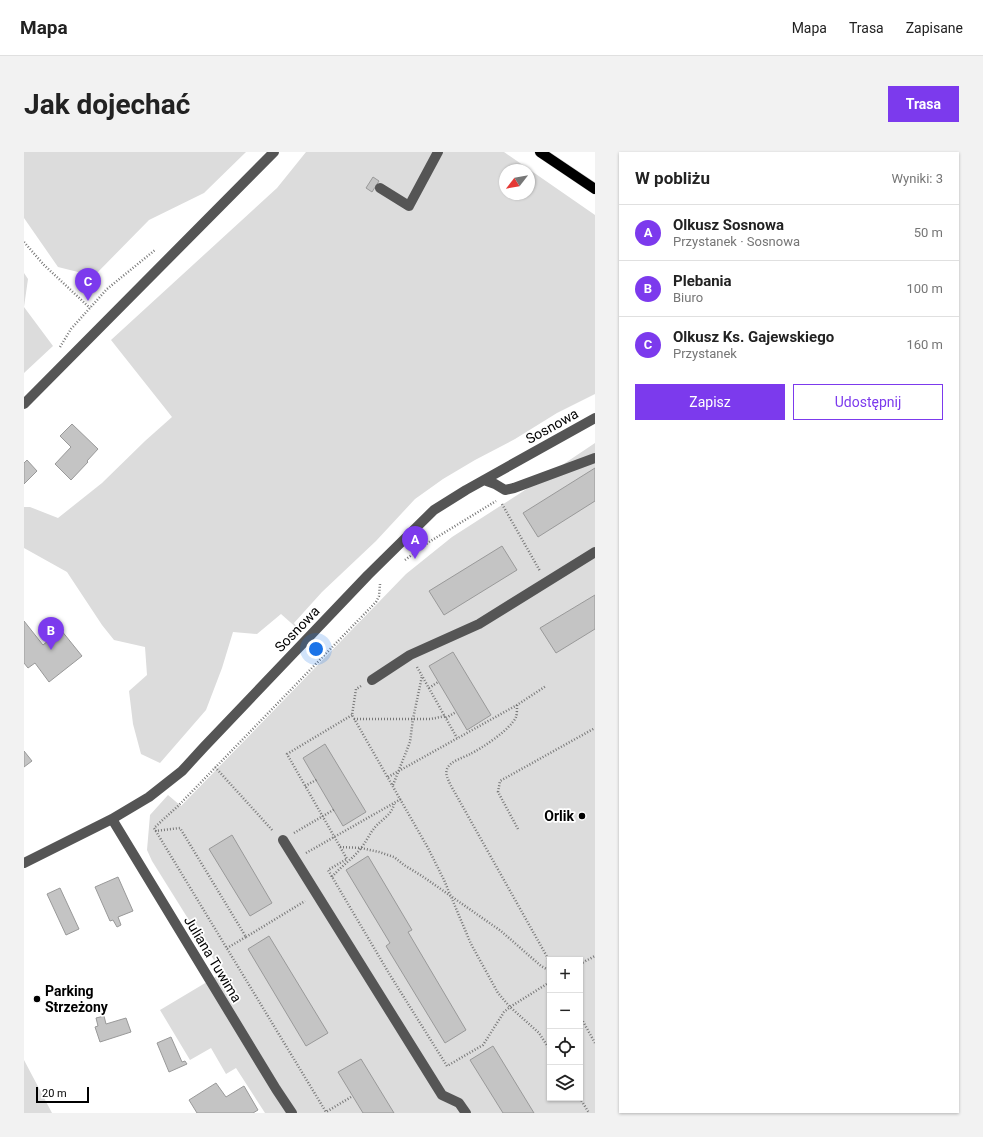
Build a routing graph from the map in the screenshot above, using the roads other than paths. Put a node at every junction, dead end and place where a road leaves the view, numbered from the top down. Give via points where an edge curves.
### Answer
1 (274, 152) edge
2 (438, 152) edge
3 (540, 152) edge
4 (380, 188) dead end
5 (595, 189) edge
6 (24, 404) edge
7 (595, 418) edge
8 (595, 458) edge
9 (484, 480) junction
10 (595, 552) edge
11 (372, 680) road end
12 (112, 819) junction
13 (283, 840) road end
14 (24, 863) edge
15 (292, 1113) edge
16 (466, 1113) edge

1 - 6 street
2 - 4 street via 409,206
3 - 5 main road
7 - 9 street, Sosnowa
8 - 9 street via 505,490
9 - 12 street, Sosnowa via 429,514 182,771 149,797
10 - 11 street via 478,624 410,655
12 - 14 street, Sosnowa
12 - 15 street, Juliana Tuwima
13 - 16 street via 442,1095 459,1103

